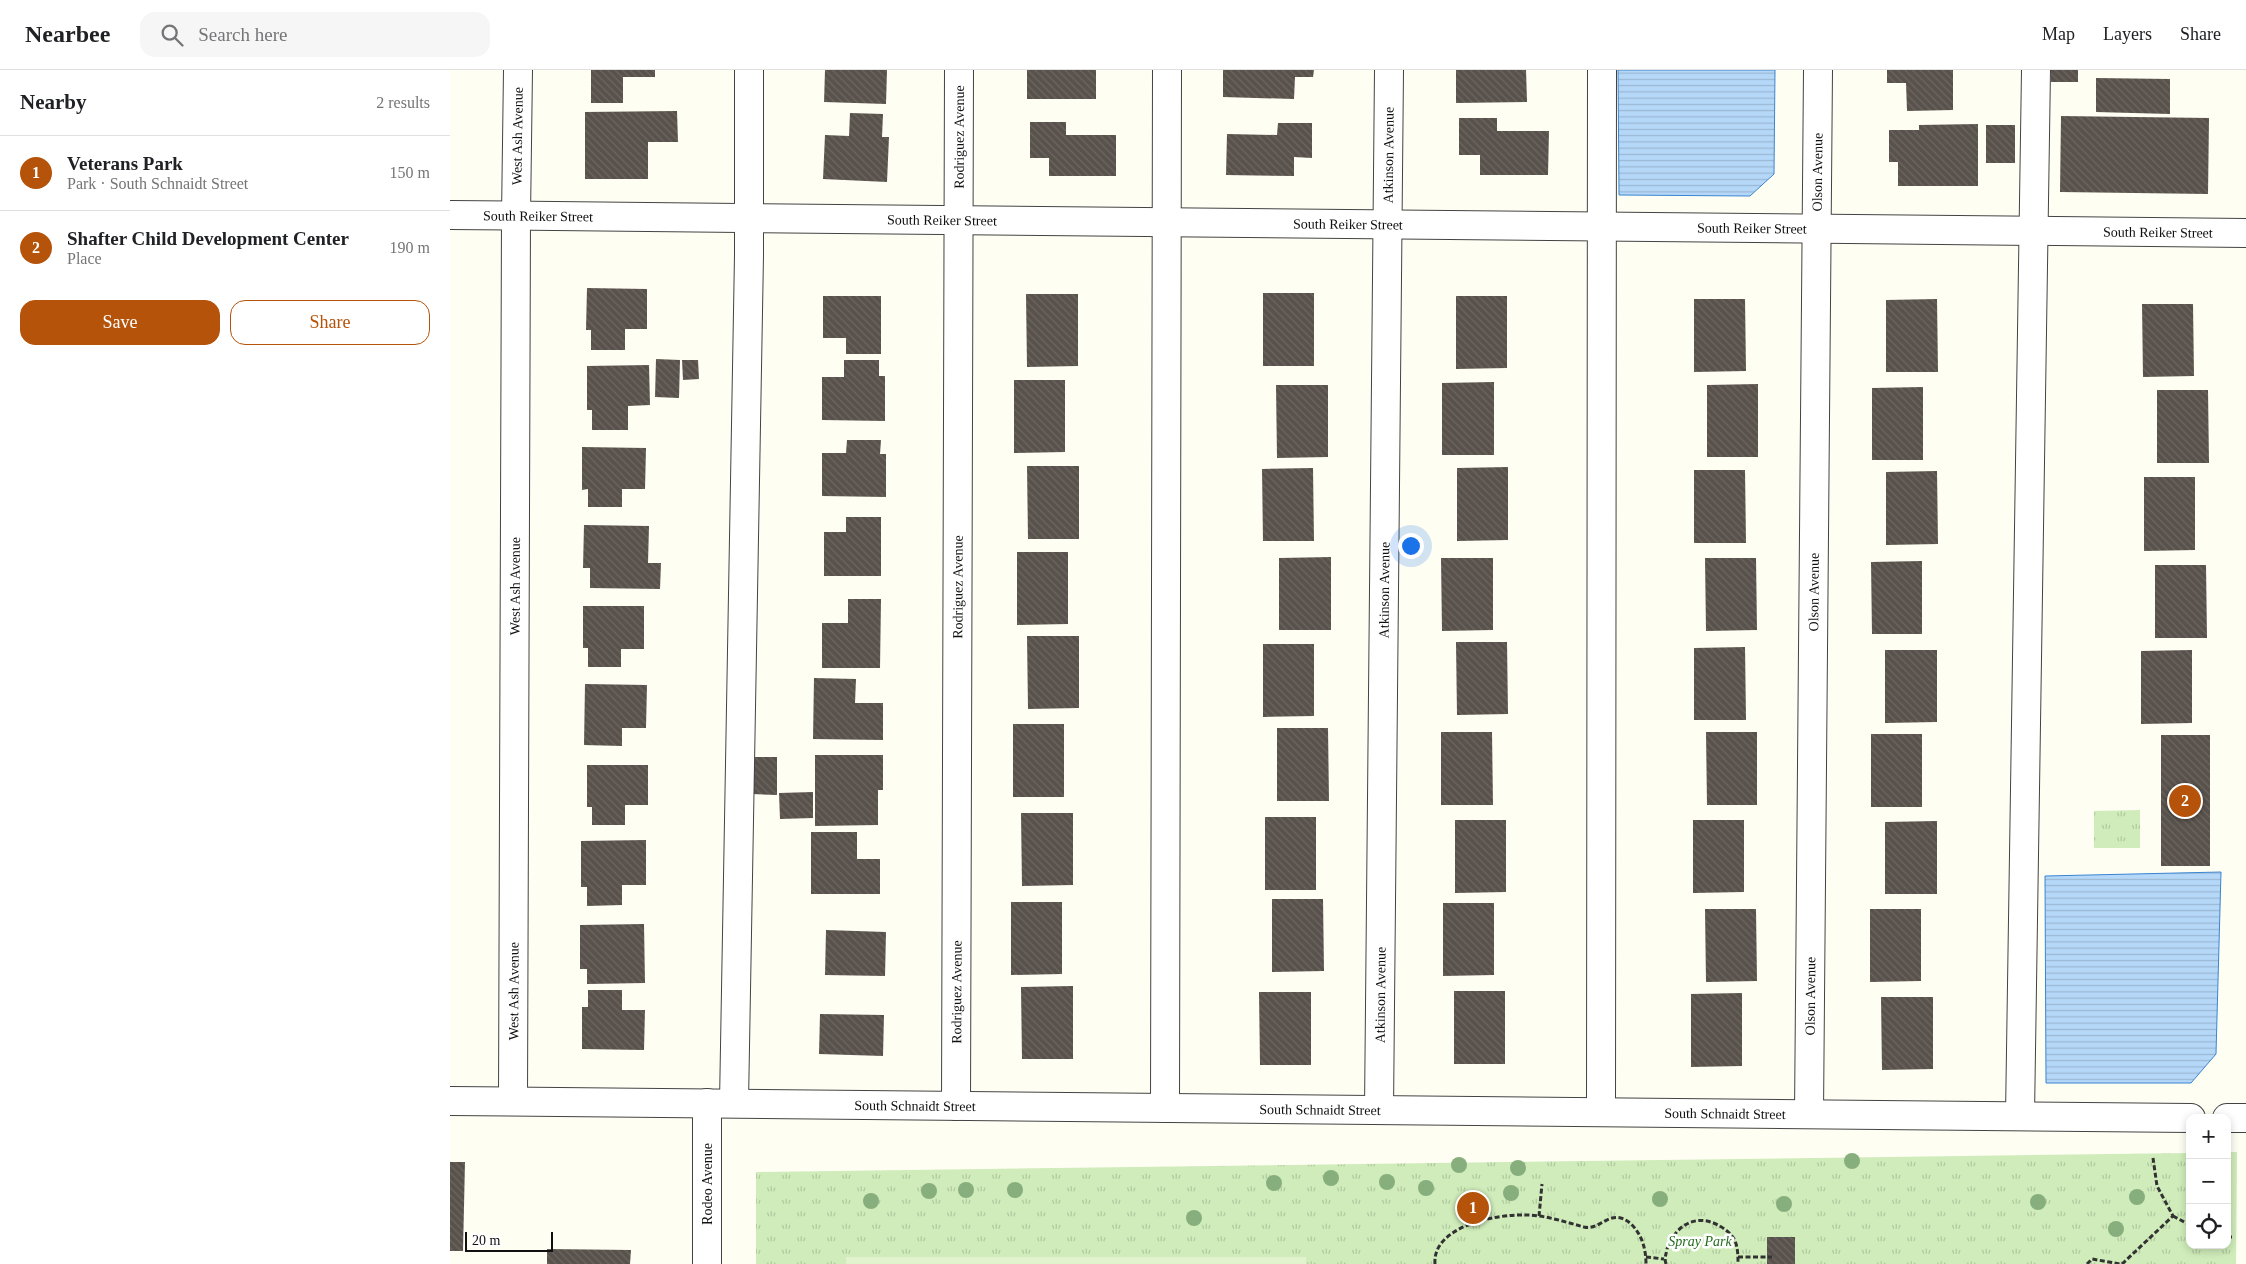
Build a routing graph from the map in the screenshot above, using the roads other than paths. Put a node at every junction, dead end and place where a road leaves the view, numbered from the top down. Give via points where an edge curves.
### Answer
1 (518, 70) edge
2 (749, 70) edge
3 (959, 70) edge
4 (1167, 70) edge
5 (1389, 70) edge
6 (1602, 70) edge
7 (1818, 70) edge
8 (2036, 70) edge
9 (450, 215) edge
10 (516, 216) junction
11 (750, 218) junction
12 (959, 220) junction
13 (1167, 222) junction
14 (1388, 225) junction
15 (1602, 227) junction
16 (1818, 229) junction
17 (2034, 231) junction
18 (2246, 233) edge
19 (450, 1100) edge
20 (513, 1101) junction
21 (707, 1103) junction
22 (734, 1103) junction
23 (956, 1106) junction
24 (1164, 1108) junction
25 (1379, 1110) junction
26 (1601, 1112) junction
27 (1809, 1114) junction
28 (2020, 1116) junction
29 (2186, 1118) edge
30 (2231, 1118) edge
31 (2246, 1118) edge
32 (707, 1264) edge

1 - 10 street, West Ash Avenue
2 - 11 street
3 - 12 street, Rodriguez Avenue
4 - 13 street
5 - 14 street, Atkinson Avenue
6 - 15 street
7 - 16 street, Olson Avenue
8 - 17 street
9 - 10 street, South Reiker Street
10 - 11 street, South Reiker Street
10 - 20 street, West Ash Avenue
11 - 12 street, South Reiker Street
11 - 22 street
12 - 13 street, South Reiker Street
12 - 23 street, Rodriguez Avenue
13 - 14 street, South Reiker Street
13 - 24 street
14 - 15 street, South Reiker Street
14 - 25 street, Atkinson Avenue
15 - 16 street, South Reiker Street
15 - 26 street
16 - 17 street, South Reiker Street
16 - 27 street, Olson Avenue
17 - 18 street, South Reiker Street
17 - 28 street
19 - 20 street, South Schnaidt Street
20 - 21 street, South Schnaidt Street
21 - 22 street, South Schnaidt Street
21 - 32 street, Rodeo Avenue
22 - 23 street, South Schnaidt Street
23 - 24 street, South Schnaidt Street
24 - 25 street, South Schnaidt Street
25 - 26 street, South Schnaidt Street
26 - 27 street, South Schnaidt Street
27 - 28 street, South Schnaidt Street
28 - 29 street, South Schnaidt Street
30 - 31 street

